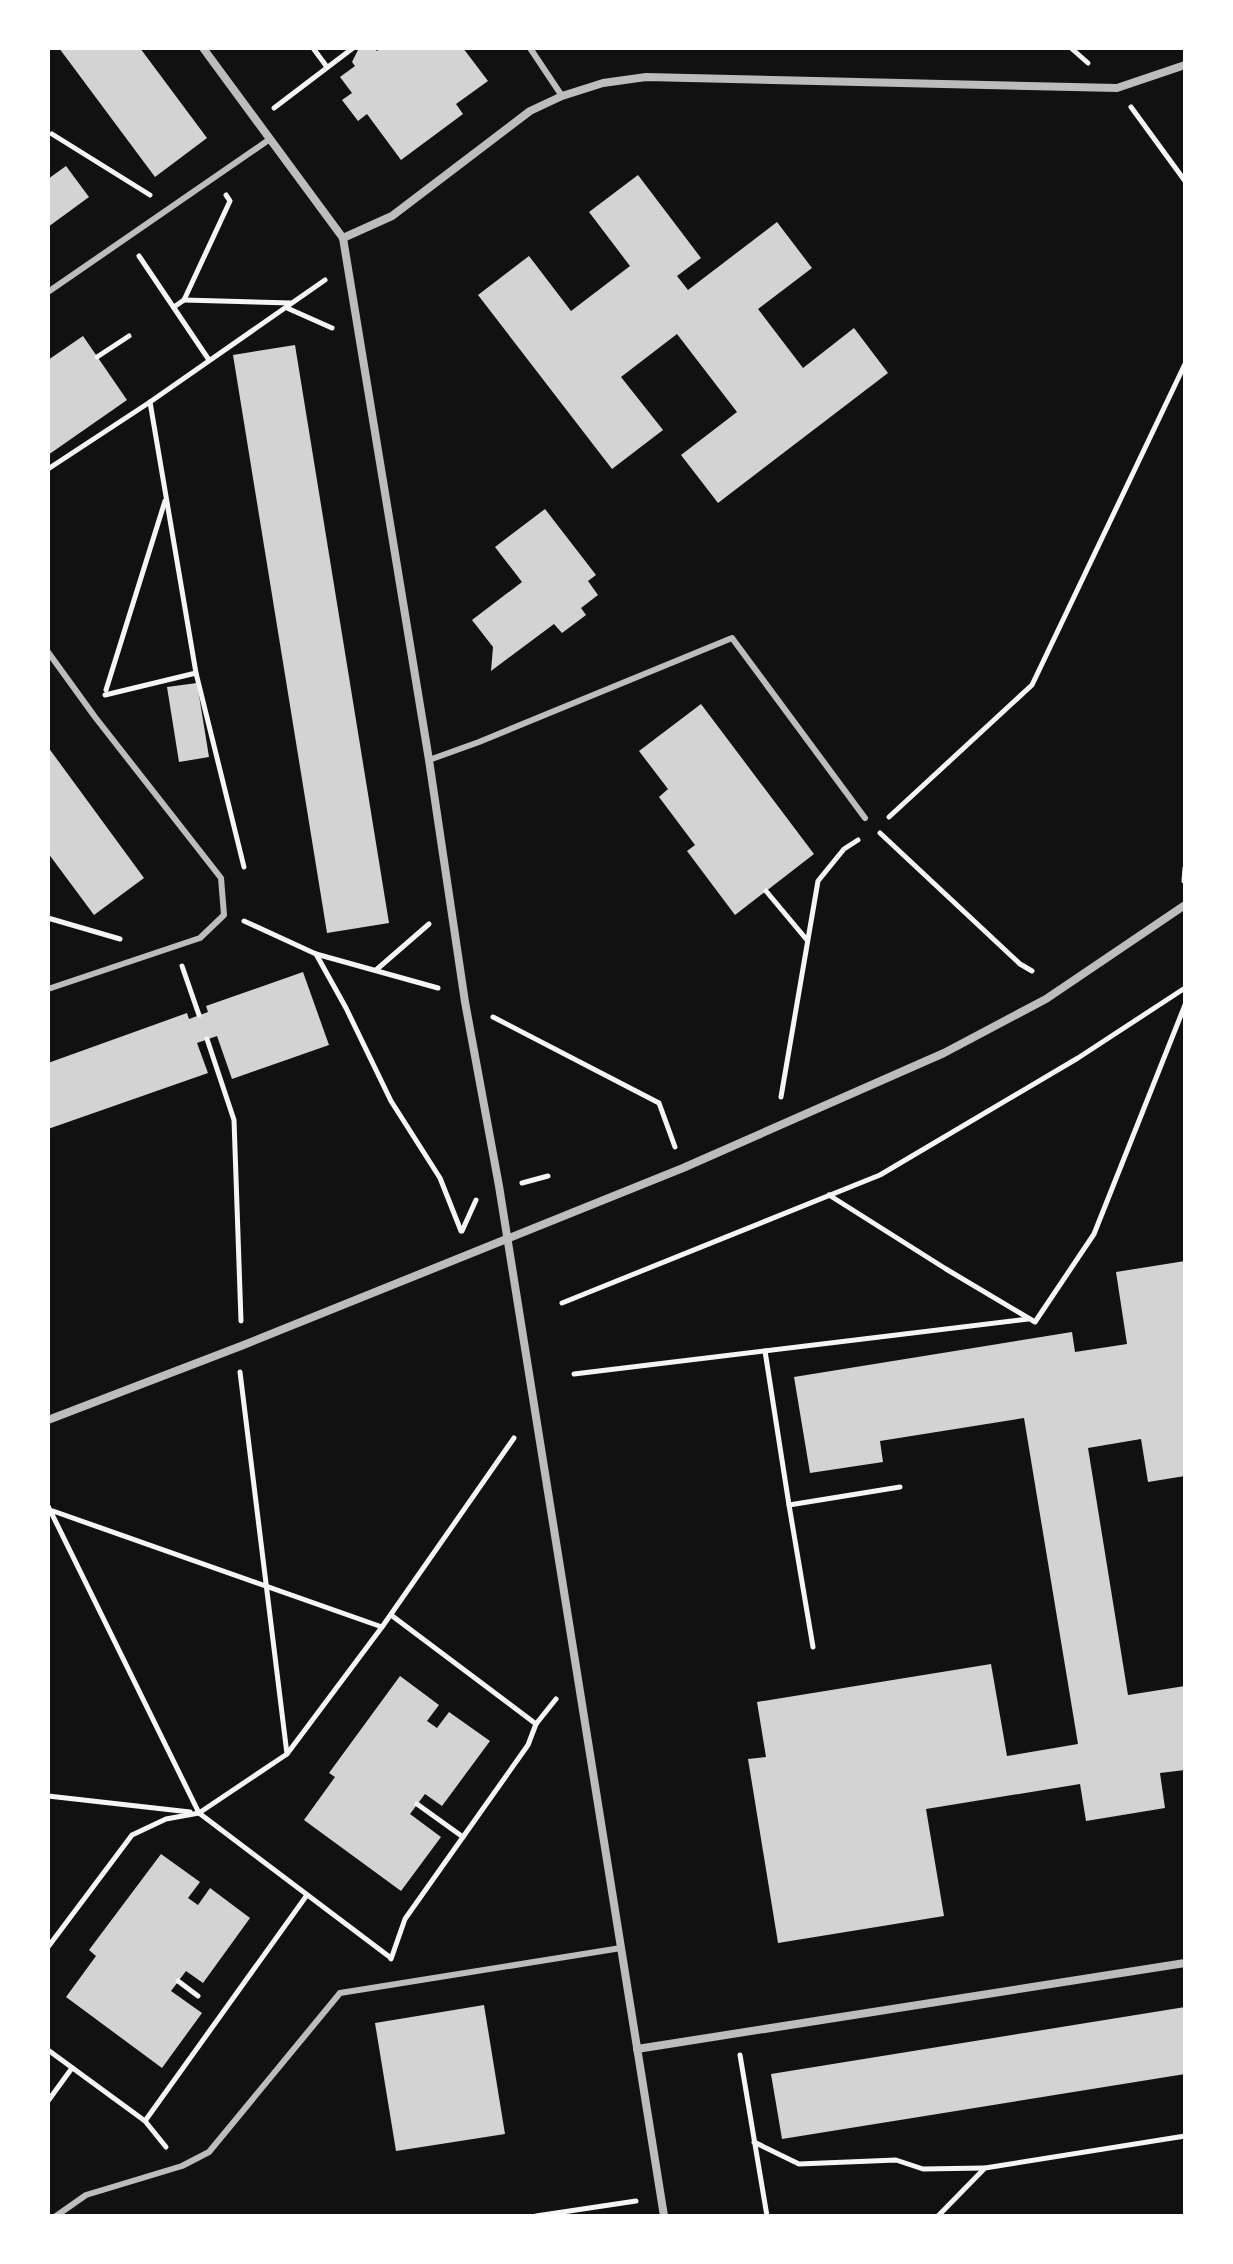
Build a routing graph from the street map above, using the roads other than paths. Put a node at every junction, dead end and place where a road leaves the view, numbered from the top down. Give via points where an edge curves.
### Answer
1 (203, 48) edge
2 (530, 48) edge
3 (1185, 65) edge
4 (562, 96) junction
5 (270, 139) junction
6 (343, 238) junction
7 (48, 292) edge
8 (48, 652) edge
9 (429, 760) junction
10 (865, 818) road end
11 (1185, 905) edge
12 (48, 989) edge
13 (507, 1239) junction
14 (48, 1420) edge
15 (621, 1948) junction
16 (1185, 1963) edge
17 (637, 2049) junction
18 (56, 2216) edge
19 (664, 2216) edge

1 - 5 street
2 - 4 lane
3 - 4 street via 1117,88 646,77
4 - 6 street via 530,111 392,216
5 - 6 street
5 - 7 lane
6 - 9 street
8 - 12 lane via 221,878 224,915 200,938
9 - 10 lane via 732,638
9 - 13 street
11 - 13 street via 1046,999 944,1053
13 - 14 street
13 - 15 street
15 - 17 street
15 - 18 lane via 340,1993 209,2152 182,2166 86,2195
16 - 17 street
17 - 19 street

